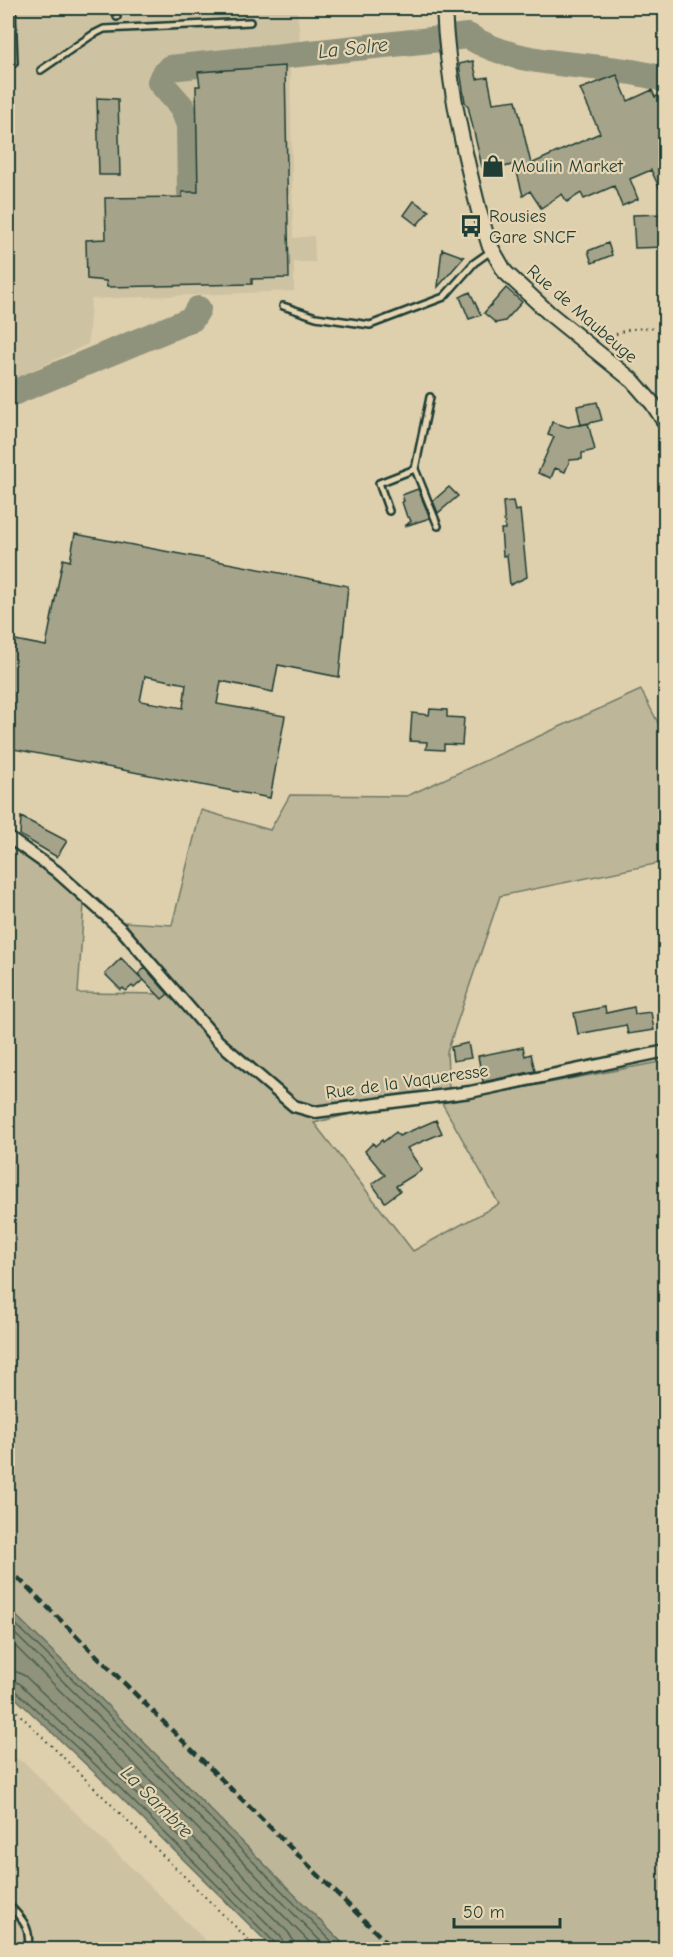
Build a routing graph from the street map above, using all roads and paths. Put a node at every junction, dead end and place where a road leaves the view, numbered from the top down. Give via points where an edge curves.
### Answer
1 (12, 8) edge
2 (116, 8) edge
3 (444, 8) edge
4 (117, 17) dead end
5 (250, 22) dead end
6 (14, 63) dead end
7 (41, 70) dead end
8 (492, 251) junction
9 (282, 306) dead end
10 (666, 328) edge
11 (594, 350) junction
12 (430, 397) dead end
13 (666, 424) edge
14 (416, 469) junction
15 (389, 511) dead end
16 (438, 526) dead end
17 (8, 837) edge
18 (666, 1051) edge
19 (8, 1703) edge
20 (8, 1904) edge
21 (27, 1950) edge
22 (259, 1950) edge

1 - 6 lane
2 - 4 lane
3 - 8 street, Rue de Maubeuge via 451,87 478,211
5 - 7 lane via 104,29
8 - 9 lane via 474,262 444,297 370,325 315,317
8 - 11 street, Rue de Maubeuge via 513,280
10 - 11 path via 617,332
11 - 13 street, Rue de Maubeuge via 644,393
12 - 14 lane
14 - 15 lane via 379,483
14 - 16 lane
17 - 18 street, Rue de la Vaqueresse via 102,910 218,1041 294,1106 315,1112 470,1092
19 - 22 path
20 - 21 lane via 30,1934

